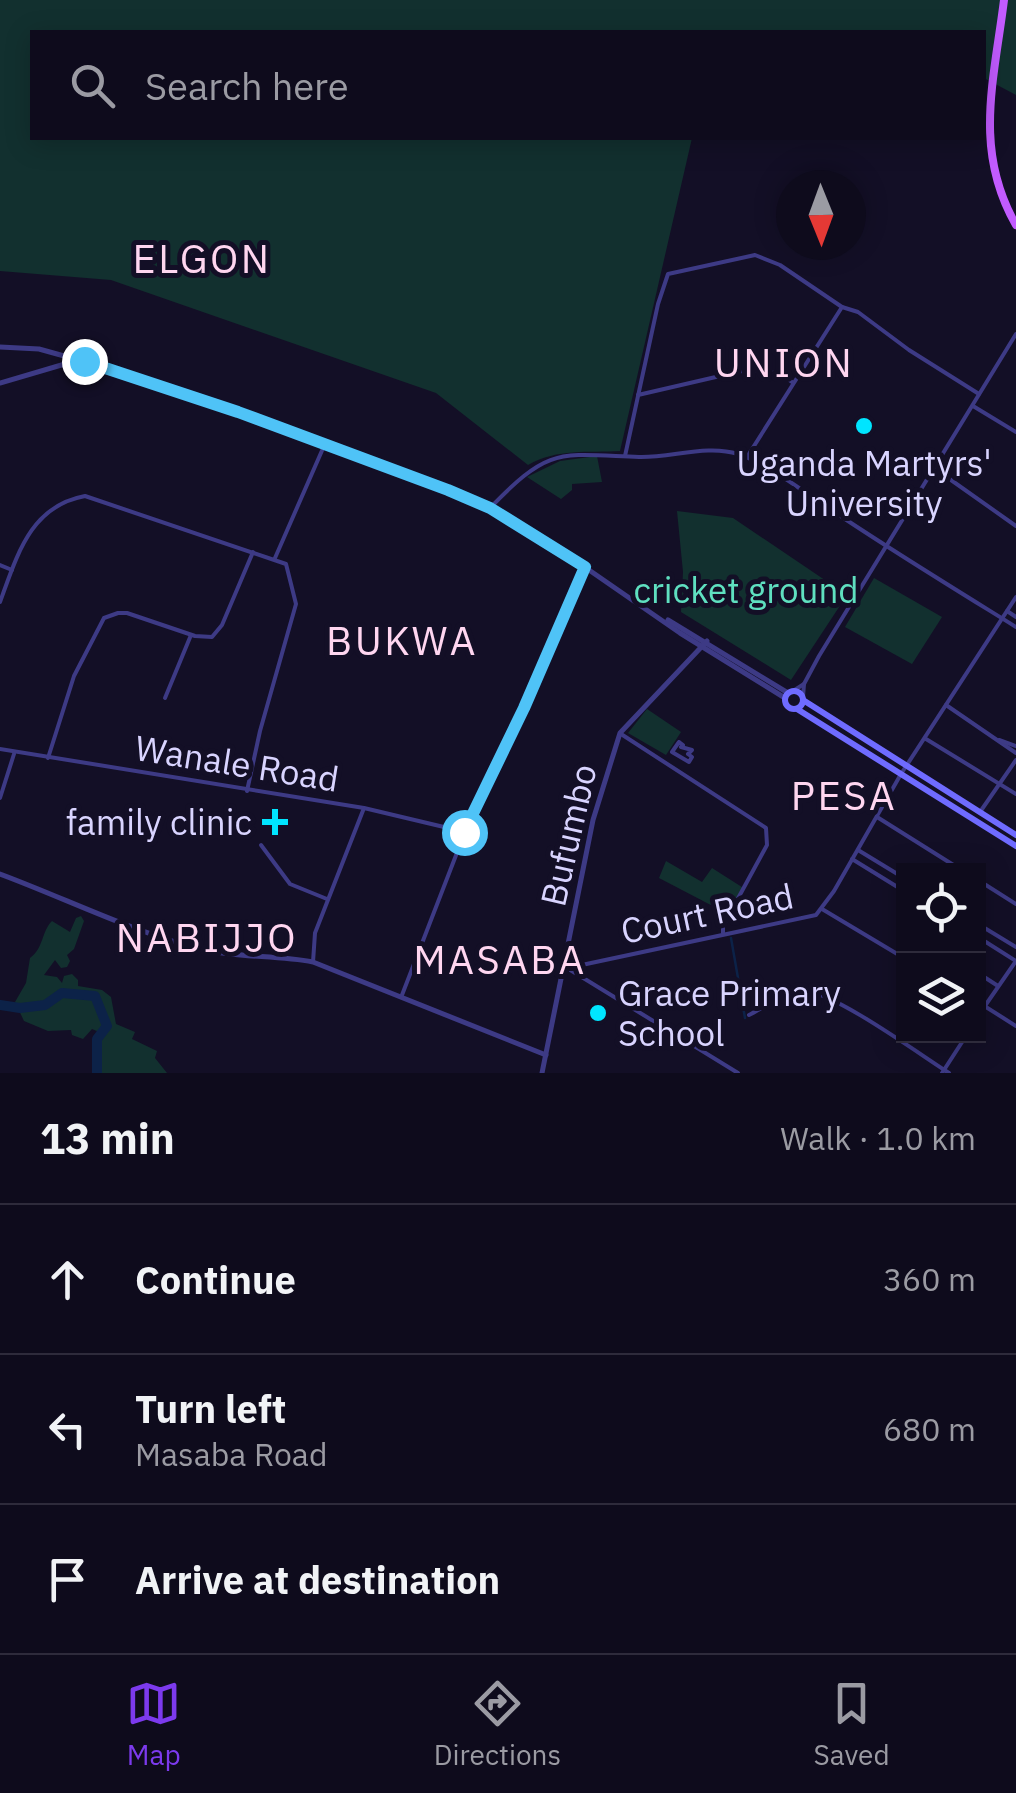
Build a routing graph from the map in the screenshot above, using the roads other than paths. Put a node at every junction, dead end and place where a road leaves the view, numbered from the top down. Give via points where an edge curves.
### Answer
1 (1004, 0) edge
2 (1016, 225) edge
3 (842, 307) junction
4 (1016, 334) edge
5 (0, 347) edge
6 (78, 360) junction
7 (0, 382) edge
8 (792, 383) junction
9 (638, 394) junction
10 (979, 394) junction
11 (972, 405) junction
12 (1016, 432) edge
13 (324, 446) junction
14 (625, 456) junction
15 (746, 458) junction
16 (933, 467) junction
17 (490, 508) junction
18 (1016, 526) edge
19 (886, 547) junction
20 (254, 552) junction
21 (275, 558) junction
22 (0, 565) edge
23 (585, 567) junction
24 (12, 570) junction
25 (1016, 597) edge
26 (0, 602) edge
27 (1007, 611) junction
28 (1016, 617) edge
29 (1001, 620) junction
30 (1016, 627) edge
31 (191, 635) junction
32 (704, 644) junction
33 (804, 684) junction
34 (789, 694) junction
35 (165, 698) dead end
36 (803, 698) junction
37 (946, 706) junction
38 (797, 709) junction
39 (620, 733) junction
40 (925, 738) junction
41 (679, 742) joint
42 (0, 750) edge
43 (1016, 753) edge
44 (14, 754) junction
45 (48, 758) junction
46 (908, 765) junction
47 (901, 774) junction
48 (999, 784) junction
49 (248, 790) junction
50 (1016, 794) edge
51 (0, 798) edge
52 (364, 808) junction
53 (980, 812) junction
54 (877, 817) junction
55 (464, 832) junction
56 (1016, 835) edge
57 (261, 845) dead end
58 (1016, 846) edge
59 (858, 850) junction
60 (852, 859) junction
61 (952, 863) edge
62 (896, 873) edge
63 (0, 874) edge
64 (986, 885) edge
65 (896, 886) edge
66 (327, 899) junction
67 (1016, 904) edge
68 (822, 909) junction
69 (986, 929) edge
70 (723, 933) junction
71 (986, 942) edge
72 (1016, 946) edge
73 (896, 953) edge
74 (1016, 961) edge
75 (313, 962) junction
76 (565, 969) junction
77 (986, 979) edge
78 (998, 986) junction
79 (402, 995) junction
80 (986, 1004) edge
81 (986, 1007) edge
82 (749, 1015) dead end
83 (1016, 1026) edge
84 (962, 1043) edge
85 (546, 1056) junction
86 (945, 1072) edge
87 (542, 1073) edge
88 (738, 1073) edge

1 - 2 main road via 990,151 994,180
3 - 8 street
3 - 9 street via 755,254 673,272 665,278
3 - 10 street
4 - 10 street
5 - 6 street
6 - 7 street
6 - 13 street
8 - 9 street via 782,374 746,370
8 - 15 street
9 - 14 street
10 - 11 street
11 - 12 street
11 - 16 street
13 - 17 street
13 - 21 street
14 - 15 street via 716,450
14 - 17 street via 572,454 543,462
15 - 19 street
16 - 18 street
16 - 19 street
17 - 23 street
19 - 29 street
19 - 33 street
20 - 21 street
20 - 24 street via 85,496 43,514
20 - 31 street via 217,634
21 - 49 street via 289,568 296,604
22 - 24 street
23 - 32 street
23 - 55 street
24 - 26 street
25 - 27 street, Court Road
27 - 28 street
27 - 29 street, Court Road
29 - 30 street
29 - 37 street, Court Road
31 - 35 street
31 - 45 street via 118,612 104,618 74,676
32 - 34 street
32 - 39 street, Bufumbo
33 - 34 street
33 - 36 street
34 - 36 main road
34 - 38 main road via 788,707
36 - 38 main road
36 - 46 main road
37 - 40 street, Court Road
37 - 43 street
38 - 47 main road
39 - 70 street via 766,828 767,845
39 - 76 street, Bufumbo via 593,820
40 - 46 street, Court Road
40 - 48 street
41 - 41 street via 692,750 689,762 672,752
42 - 44 street, Wanale Road
43 - 48 street
44 - 45 street, Wanale Road
44 - 51 street
45 - 49 street, Wanale Road
46 - 47 street, Court Road
46 - 53 main road
47 - 54 street, Court Road
47 - 58 main road
48 - 50 street
48 - 53 street
49 - 52 street, Wanale Road
52 - 55 street, Wanale Road
52 - 66 street
53 - 56 main road
54 - 59 street, Court Road
54 - 61 street
55 - 79 street
57 - 66 street via 290,884
59 - 60 street, Court Road
59 - 62 street
60 - 65 street
60 - 68 street, Court Road
63 - 75 street via 182,944
64 - 67 street
66 - 75 street
68 - 70 street, Court Road via 811,918
68 - 73 street
69 - 72 street
70 - 76 street, Court Road
71 - 74 street
74 - 78 street
75 - 79 street
76 - 85 street, Bufumbo
76 - 88 street
77 - 78 street
78 - 80 street
79 - 85 street
81 - 83 street
82 - 86 street via 796,993 814,993
84 - 86 street
85 - 87 street, Bufumbo

